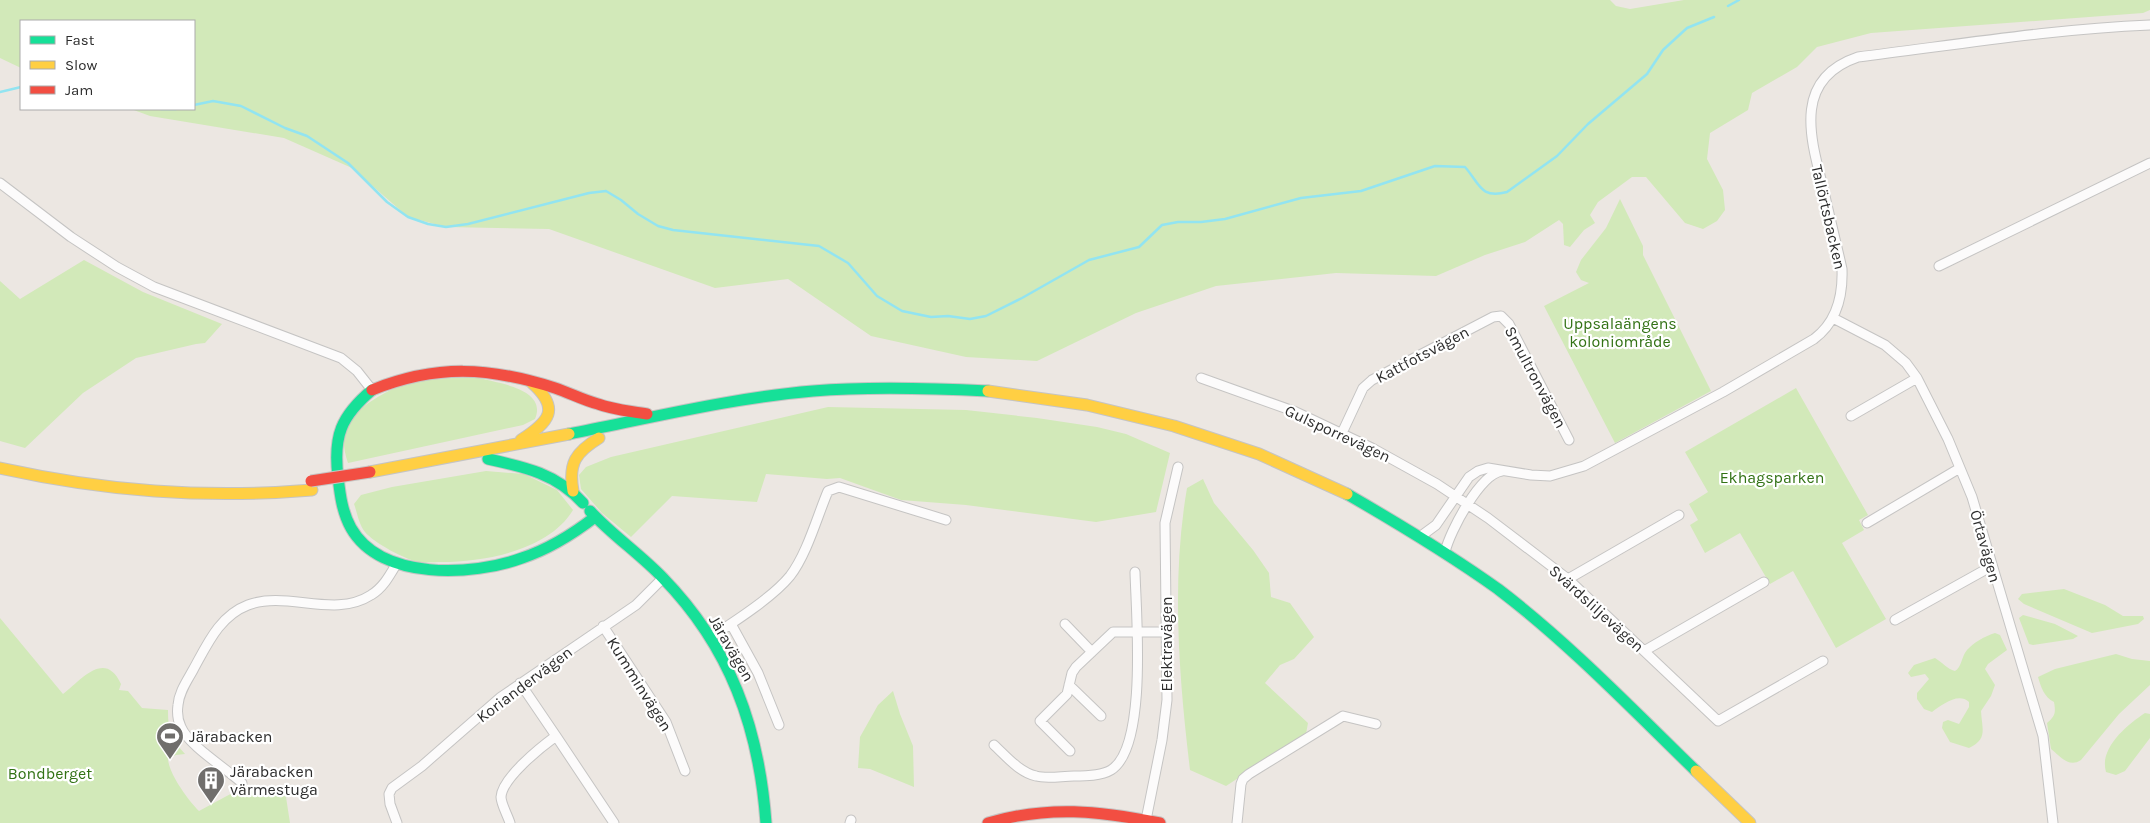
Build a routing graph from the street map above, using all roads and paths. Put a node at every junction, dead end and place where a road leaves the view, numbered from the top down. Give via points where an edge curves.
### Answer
1 (2150, 25) edge
2 (2150, 163) edge
3 (0, 183) edge
4 (1939, 266) dead end
5 (1501, 316) joint
6 (1833, 318) junction
7 (1201, 378) dead end
8 (1917, 378) junction
9 (532, 383) junction
10 (372, 390) junction
11 (659, 416) junction
12 (1851, 416) dead end
13 (1342, 433) junction
14 (599, 438) junction
15 (1569, 440) dead end
16 (517, 444) junction
17 (0, 458) edge
18 (488, 459) junction
19 (1178, 467) dead end
20 (0, 468) edge
21 (1960, 468) junction
22 (1504, 470) junction
23 (370, 477) junction
24 (311, 485) junction
25 (573, 491) junction
26 (1456, 497) junction
27 (1468, 505) junction
28 (1679, 515) dead end
29 (595, 517) junction
30 (946, 520) dead end
31 (1867, 523) dead end
32 (1421, 536) junction
33 (1445, 552) junction
34 (397, 563) junction
35 (1992, 566) junction
36 (1135, 572) dead end
37 (663, 578) junction
38 (1568, 579) junction
39 (1764, 582) dead end
40 (1895, 620) dead end
41 (732, 624) junction
42 (1065, 624) dead end
43 (603, 626) junction
44 (1136, 632) junction
45 (1166, 632) junction
46 (711, 637) junction
47 (1644, 650) junction
48 (1092, 652) junction
49 (1823, 661) dead end
50 (520, 683) junction
51 (1069, 685) junction
52 (1101, 716) dead end
53 (1376, 724) dead end
54 (779, 726) dead end
55 (556, 736) junction
56 (994, 744) dead end
57 (1070, 751) dead end
58 (685, 771) dead end
59 (242, 783) dead end
60 (1146, 820) junction
61 (397, 823) edge
62 (510, 823) edge
63 (614, 823) edge
64 (766, 823) edge
65 (988, 823) edge
66 (1160, 823) edge
67 (1237, 823) edge
68 (1737, 823) edge
69 (1750, 823) edge
70 (2053, 823) edge

1 - 6 street, Tallörtsbacken via 2099,27 1858,57 1834,70 1818,91 1809,118 1842,269 1843,288
2 - 4 street
3 - 10 street via 117,267 154,287 341,358 358,371
5 - 13 street, Kattfotsvägen via 1493,317 1372,380 1363,388
5 - 15 street, Smultronvägen via 1509,324
6 - 8 street, Örtavägen via 1896,353
6 - 22 street, Tallörtsbacken via 1821,334 1600,459 1550,476
7 - 13 street, Gulsporrevägen via 1296,412
8 - 12 street
8 - 21 street, Örtavägen
9 - 10 main road via 492,373 448,370 404,377
9 - 11 main road via 603,406
9 - 16 main road via 548,401 550,415 544,424
10 - 34 main road via 349,411 336,441 342,508 356,536 373,552
11 - 16 main road
11 - 32 main road via 772,396 855,388 936,387 1040,396 1146,418 1268,457 1344,491
13 - 26 street, Gulsporrevägen via 1409,467
14 - 18 main road
14 - 25 main road via 584,448 574,461 570,475
14 - 68 main road via 798,402 936,396 998,400 1081,413 1132,423 1211,447 1266,466 1345,503 1412,541 1472,582 1558,653
16 - 23 main road
17 - 24 main road via 75,475 142,483 220,487
18 - 23 main road
18 - 25 main road, Järavägen via 541,472
19 - 45 street, Elektravägen via 1165,523
20 - 24 main road via 129,492 223,496
21 - 31 street
21 - 35 street, Örtavägen
22 - 26 street, Tallörtsbacken via 1488,468 1478,471 1469,477
22 - 27 street via 1488,477
23 - 24 main road, bridge
25 - 29 main road, Järavägen
26 - 27 street, Gulsporrevägen
26 - 32 street, Tallörtsbacken via 1436,524
27 - 33 street via 1450,535
27 - 38 street, Svärdsliljevägen
28 - 38 street
29 - 34 main road via 551,545 514,561 466,570 421,568
29 - 37 main road, Järavägen
30 - 41 street via 839,487 831,488 798,564 789,577
32 - 33 main road
33 - 69 main road via 1548,630
34 - 59 street via 379,588 362,600 349,604 275,599 260,601 236,611 213,633 182,692 177,707 178,718 192,742
35 - 40 street
35 - 70 street, Örtavägen via 2043,736
36 - 44 street
37 - 43 street, Koriandervägen via 636,605
37 - 46 main road, Järavägen
38 - 47 street, Svärdsliljevägen
39 - 47 street
41 - 46 street
41 - 54 street via 758,673
42 - 48 street
43 - 50 street, Koriandervägen
43 - 58 street, Kumminvägen via 666,722
44 - 45 street
44 - 48 street via 1113,632
44 - 56 street via 1136,705 1127,750 1110,770 1086,776 1035,776 1015,765
45 - 60 street, Elektravägen via 1167,700
46 - 64 main road, Järavägen via 744,701 759,754
47 - 49 street, Svärdsliljevägen via 1718,721
48 - 51 street via 1076,667
50 - 55 street
50 - 61 street, Koriandervägen via 392,788 390,804
51 - 52 street
51 - 57 street via 1067,694 1040,721
53 - 67 street via 1343,716 1249,774 1241,784
55 - 62 street via 505,784 501,798
55 - 63 street
60 - 65 main road via 1100,811 1064,809 1032,812
60 - 66 main road

